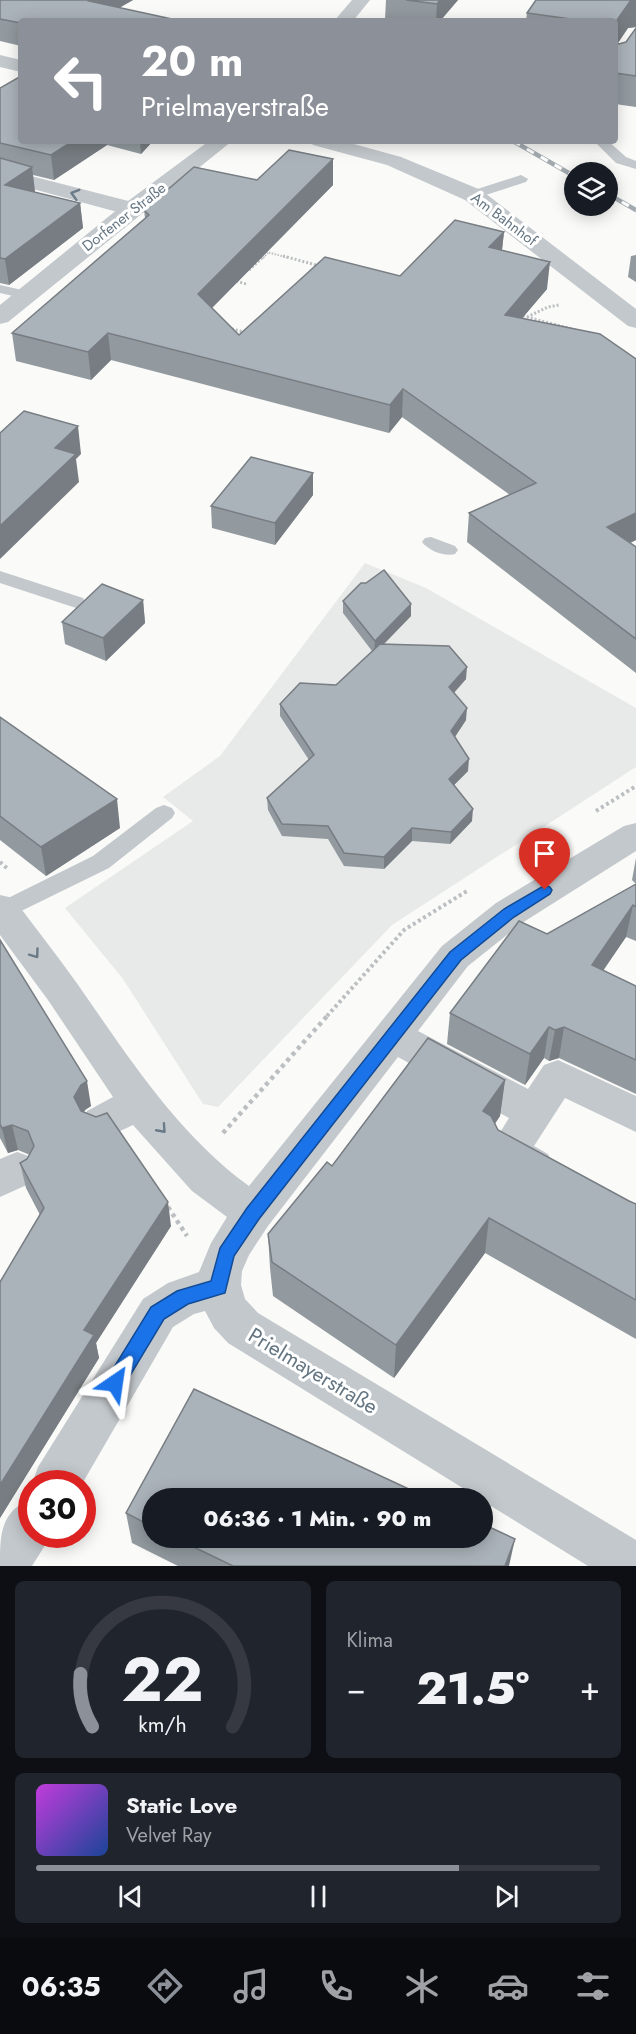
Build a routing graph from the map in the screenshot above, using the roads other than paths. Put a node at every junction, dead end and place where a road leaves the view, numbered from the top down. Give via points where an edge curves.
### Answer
1 (361, 0) edge
2 (346, 18) edge
3 (0, 61) edge
4 (18, 65) edge
5 (218, 144) edge
6 (331, 144) edge
7 (603, 144) edge
8 (636, 165) edge
9 (0, 174) edge
10 (521, 179) dead end
11 (473, 195) junction
12 (132, 209) junction
13 (0, 289) edge
14 (26, 295) junction
15 (2, 314) edge
16 (636, 321) edge
17 (431, 542) dead end
18 (449, 550) dead end
19 (0, 577) edge
20 (76, 602) dead end
21 (164, 813) dead end
22 (636, 835) edge
23 (2, 909) edge
24 (392, 1036) junction
25 (138, 1103) junction
26 (534, 1112) junction
27 (636, 1115) edge
28 (101, 1123) edge
29 (567, 1184) edge
30 (253, 1213) junction
31 (218, 1287) junction
32 (63, 1470) edge
33 (18, 1545) edge
34 (5, 1566) edge
35 (633, 1566) edge

1 - 2 street
3 - 4 street
5 - 12 street, Dorfener Straße
6 - 11 street, Am Bahnhof via 394,161
7 - 8 lane via 621,160
12 -> 9 street
10 - 11 lane
11 - 16 street, Am Bahnhof
12 - 14 street, Dorfener Straße
13 - 14 lane
14 - 15 street, Dorfener Straße
17 - 18 lane
19 - 20 lane
21 - 23 lane via 101,862
22 - 24 street via 509,913 455,956
23 -> 25 street
24 - 26 street
24 - 30 street
25 - 28 street
25 -> 30 street via 206,1179
26 - 27 street via 558,1076
26 - 29 street via 508,1152
30 - 31 street via 226,1254
31 - 32 street via 183,1297 158,1313
31 - 35 street, Prielmayerstraße via 229,1315 243,1328
33 - 34 street

